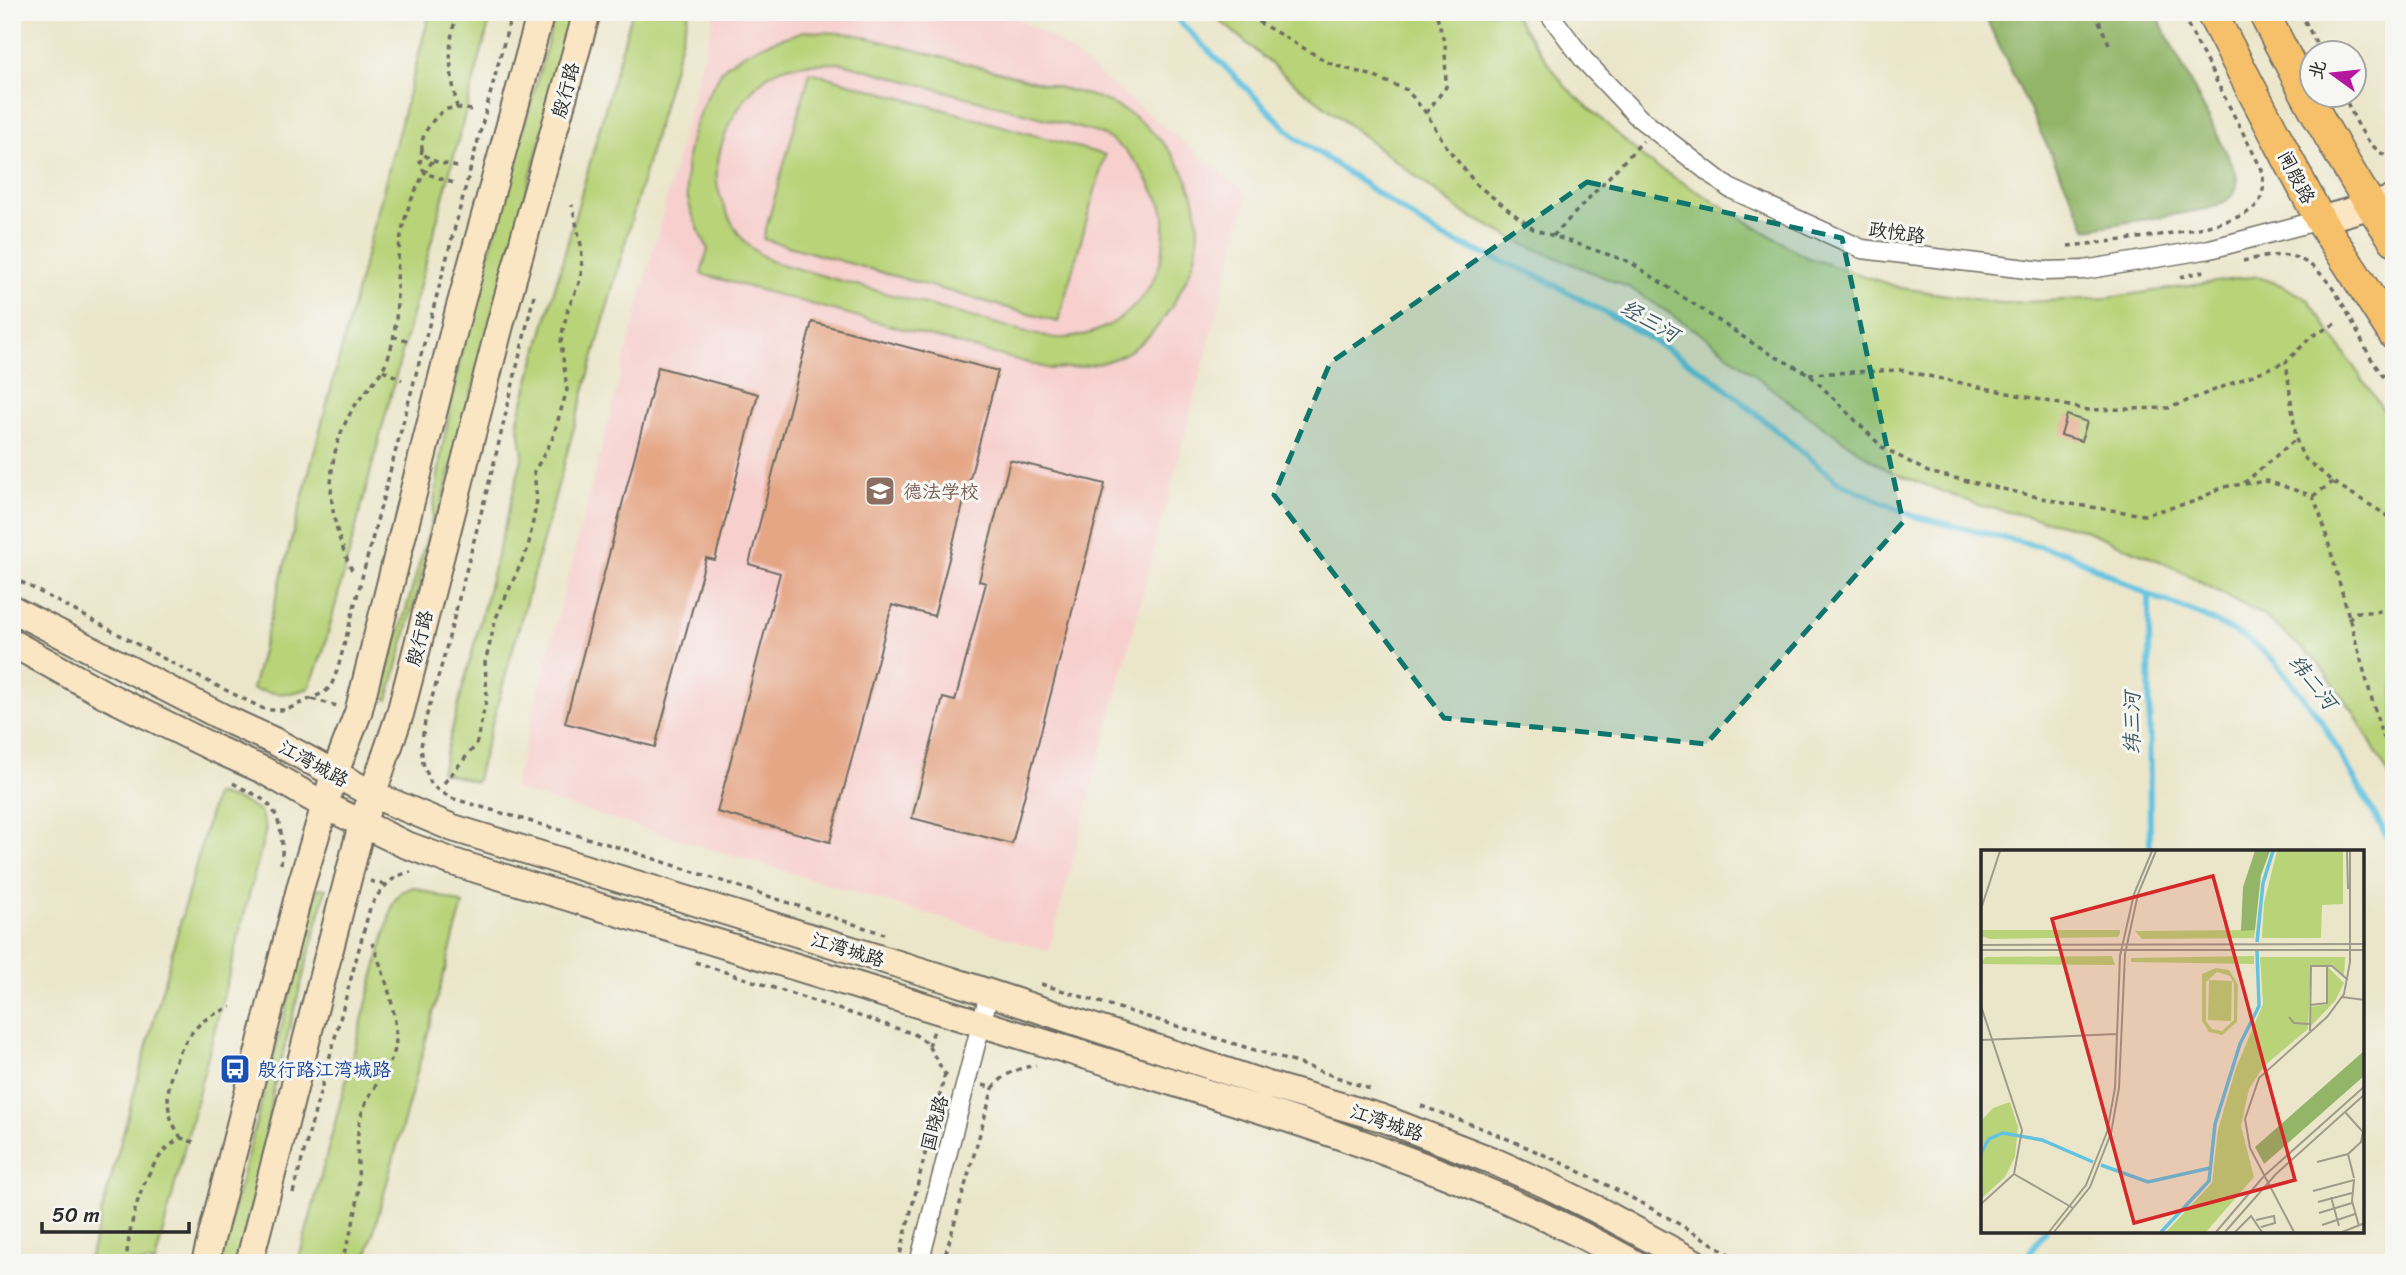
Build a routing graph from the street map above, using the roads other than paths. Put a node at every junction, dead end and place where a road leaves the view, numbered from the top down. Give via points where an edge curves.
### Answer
1 (541, 12) edge
2 (587, 12) edge
3 (1548, 12) edge
4 (2211, 12) edge
5 (2263, 12) edge
6 (2284, 54) junction
7 (2254, 94) junction
8 (2382, 202) edge
9 (2320, 220) junction
10 (2394, 240) edge
11 (2394, 335) edge
12 (12, 609) edge
13 (12, 643) edge
14 (334, 775) junction
15 (374, 795) junction
16 (324, 806) junction
17 (362, 824) junction
18 (989, 994) junction
19 (981, 1023) junction
20 (205, 1263) edge
21 (249, 1263) edge
22 (919, 1263) edge
23 (1634, 1263) edge
24 (1695, 1263) edge

1 - 14 street via 458,310 358,713
2 - 15 street, 殷行路 via 496,338 400,715
3 - 9 street, 政悦路 via 1584,60 1639,118 1729,188 1861,249 2043,271 2084,270 2210,249
4 - 7 main road, 闸殷路
5 - 6 main road
6 - 7 main road via 2284,89 2270,96
6 - 8 main road
7 - 9 main road, 闸殷路
8 - 9 street
8 - 10 main road
9 - 11 main road, 闸殷路
12 - 14 street, 江湾城路
13 - 16 street, 江湾城路 via 106,695 263,770
14 - 15 street, 江湾城路
14 - 16 street
15 - 17 street, 殷行路
15 - 18 street, 江湾城路 via 453,828
16 - 17 street, 江湾城路
16 - 20 street
17 - 19 street, 江湾城路 via 453,862
17 - 21 street, 殷行路
18 - 19 street, 国晓路
18 - 24 street, 江湾城路 via 1382,1118 1545,1184
19 - 22 street, 国晓路
19 - 23 street, 江湾城路 via 1373,1147 1535,1211

